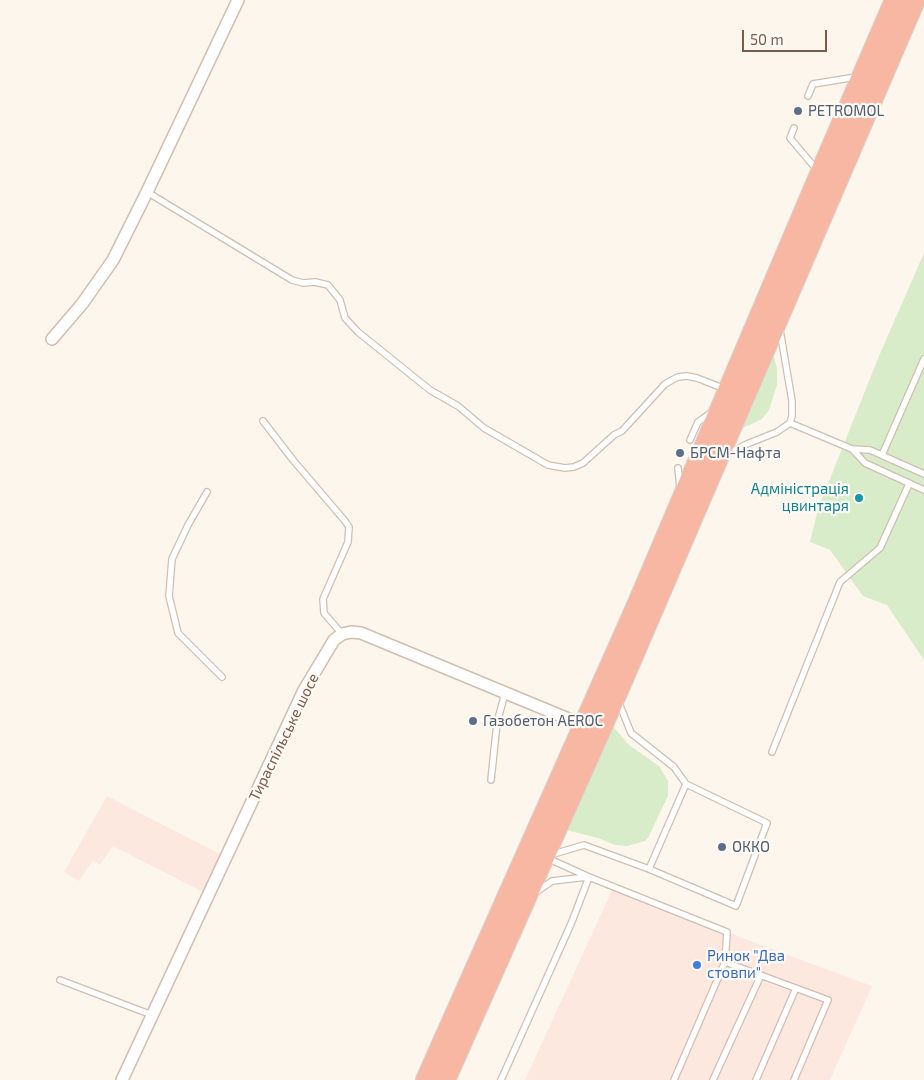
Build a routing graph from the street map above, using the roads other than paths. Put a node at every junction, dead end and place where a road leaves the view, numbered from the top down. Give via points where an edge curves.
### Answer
1 (238, 0) edge
2 (895, 0) edge
3 (915, 0) edge
4 (863, 76) junction
5 (808, 96) dead end
6 (794, 128) dead end
7 (820, 174) junction
8 (147, 192) junction
9 (778, 318) junction
10 (52, 339) dead end
11 (924, 359) edge
12 (726, 397) junction
13 (263, 421) dead end
14 (790, 423) junction
15 (690, 440) dead end
16 (852, 449) junction
17 (882, 455) junction
18 (718, 458) junction
19 (678, 468) dead end
20 (924, 474) edge
21 (909, 484) junction
22 (924, 490) edge
23 (207, 492) dead end
24 (682, 501) junction
25 (342, 634) junction
26 (222, 677) dead end
27 (505, 693) junction
28 (616, 696) junction
29 (583, 726) junction
30 (772, 752) dead end
31 (491, 780) dead end
32 (686, 784) junction
33 (545, 857) junction
34 (649, 869) junction
35 (589, 877) junction
36 (526, 899) junction
37 (726, 962) junction
38 (761, 975) junction
39 (60, 980) dead end
40 (796, 988) junction
41 (152, 1015) junction
42 (122, 1080) edge
43 (426, 1080) edge
44 (445, 1080) edge
45 (501, 1080) edge
46 (674, 1080) edge
47 (713, 1080) edge
48 (756, 1080) edge
49 (794, 1080) edge

1 - 8 street
2 - 4 highway
3 - 9 highway
4 - 5 lane via 813,84
4 - 7 highway
6 - 7 lane via 790,138
7 - 12 highway
8 - 10 street via 113,260
8 - 12 lane via 292,280 328,285 340,300 345,318 358,332 484,428 548,465 565,468 583,463 622,431 665,384 678,377 697,378
9 - 14 lane via 792,401
9 - 18 highway
11 - 17 lane
12 - 15 lane via 698,422
12 - 24 highway
13 - 25 lane via 348,527 348,542 323,599 324,613
14 - 16 lane
14 - 18 lane
16 - 17 lane via 870,450
16 - 21 lane via 865,463
17 - 20 lane
18 - 28 highway
19 - 24 lane
21 - 22 lane
21 - 30 lane via 880,548 840,582
23 - 26 lane via 172,559 169,596 178,632
24 - 29 highway
25 - 27 street via 361,633
25 - 41 street, Тираспільське шосе via 334,640 304,690
27 - 29 street
27 - 31 lane
28 - 32 lane via 631,733 674,767
28 - 33 highway
29 - 43 highway
32 - 34 lane
32 - 34 lane via 767,823 736,906
33 - 34 lane via 584,845
33 - 35 lane
33 - 36 highway
35 - 36 lane via 552,881
35 - 37 lane via 728,932
35 - 45 lane
36 - 44 highway
37 - 38 lane
37 - 46 lane
38 - 40 lane
38 - 47 lane
39 - 41 lane
40 - 48 lane
40 - 49 lane via 828,1000
41 - 42 street, Тираспільське шосе

